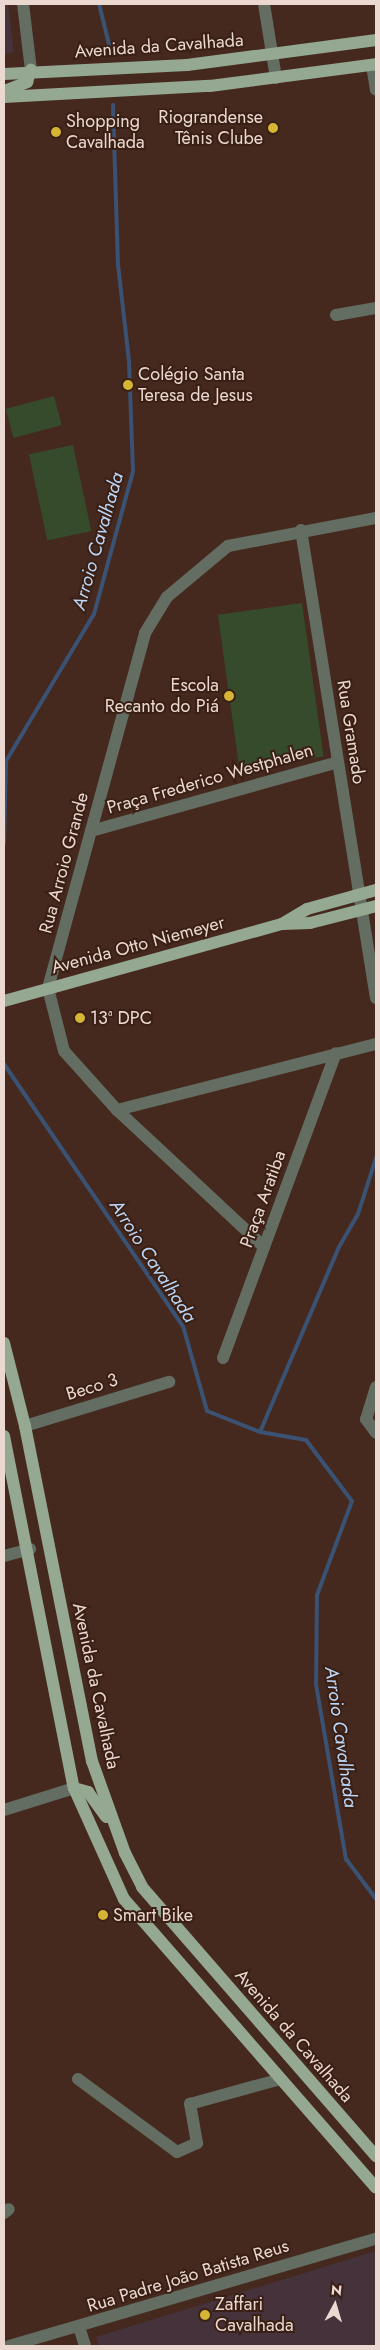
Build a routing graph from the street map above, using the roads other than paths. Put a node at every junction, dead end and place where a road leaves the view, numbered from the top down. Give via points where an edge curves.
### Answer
1 (22, 4) edge
2 (264, 4) edge
3 (376, 40) edge
4 (272, 55) junction
5 (374, 64) edge
6 (31, 70) junction
7 (4, 74) edge
8 (276, 78) junction
9 (376, 90) edge
10 (4, 91) edge
11 (4, 98) edge
12 (376, 308) edge
13 (336, 315) dead end
14 (376, 518) edge
15 (301, 530) junction
16 (338, 762) junction
17 (91, 831) junction
18 (376, 890) edge
19 (360, 894) junction
20 (376, 906) edge
21 (363, 909) junction
22 (282, 924) junction
23 (48, 988) junction
24 (376, 998) edge
25 (4, 1001) edge
26 (376, 1044) edge
27 (336, 1053) junction
28 (116, 1110) junction
29 (264, 1247) junction
30 (4, 1344) edge
31 (222, 1358) dead end
32 (169, 1382) dead end
33 (376, 1387) edge
34 (25, 1426) junction
35 (376, 1434) edge
36 (4, 1436) edge
37 (30, 1549) junction
38 (4, 1556) edge
39 (74, 1788) junction
40 (4, 1810) edge
41 (125, 1852) junction
42 (78, 2079) dead end
43 (281, 2079) junction
44 (376, 2156) edge
45 (376, 2188) edge
46 (376, 2239) edge
47 (79, 2327) junction
48 (9, 2346) edge
49 (85, 2346) edge

1 - 6 street
2 - 4 street
3 - 4 main road, Avenida da Cavalhada
4 - 6 main road, Avenida da Cavalhada via 187,65
4 - 8 street
5 - 8 main road
5 - 9 street
6 - 7 main road, Avenida da Cavalhada
6 - 10 main road via 27,82
8 - 11 main road via 143,92
12 - 13 street
14 - 15 street, Rua Arroio Grande
15 - 16 street, Rua Gramado
15 - 17 street, Rua Arroio Grande via 228,546 167,597 145,633
16 - 17 street, Praça Frederico Westphalen
16 - 19 street, Rua Gramado
17 - 23 street, Rua Arroio Grande
18 - 19 main road, Avenida Otto Niemeyer
19 - 21 street, Rua Gramado
19 - 22 main road, Avenida Otto Niemeyer via 307,909
20 - 21 main road, Avenida Otto Niemeyer
21 - 22 main road, Avenida Otto Niemeyer via 310,923
21 - 24 street, Rua Gramado
22 - 23 main road, Avenida Otto Niemeyer
23 - 25 main road, Avenida Otto Niemeyer
23 - 28 street, Rua Arroio Grande via 64,1051
26 - 27 street
27 - 28 street
27 - 29 street, Praça Aratiba
28 - 29 street, Rua Arroio Grande
29 - 31 street, Praça Aratiba
30 - 34 main road, Avenida da Cavalhada
32 - 34 street, Beco 3
33 - 35 street via 366,1419
34 - 41 main road, Avenida da Cavalhada via 92,1761
36 - 37 main road
37 - 38 street
37 - 39 main road
39 - 40 street
39 - 41 main road via 88,1792 99,1805
39 - 43 main road via 124,1899
41 - 44 main road, Avenida da Cavalhada via 142,1887
42 - 43 street via 177,2152 196,2143 190,2104
43 - 45 main road
46 - 47 street, Rua Padre João Batista Reus
47 - 48 street, Rua Padre João Batista Reus
47 - 49 street

